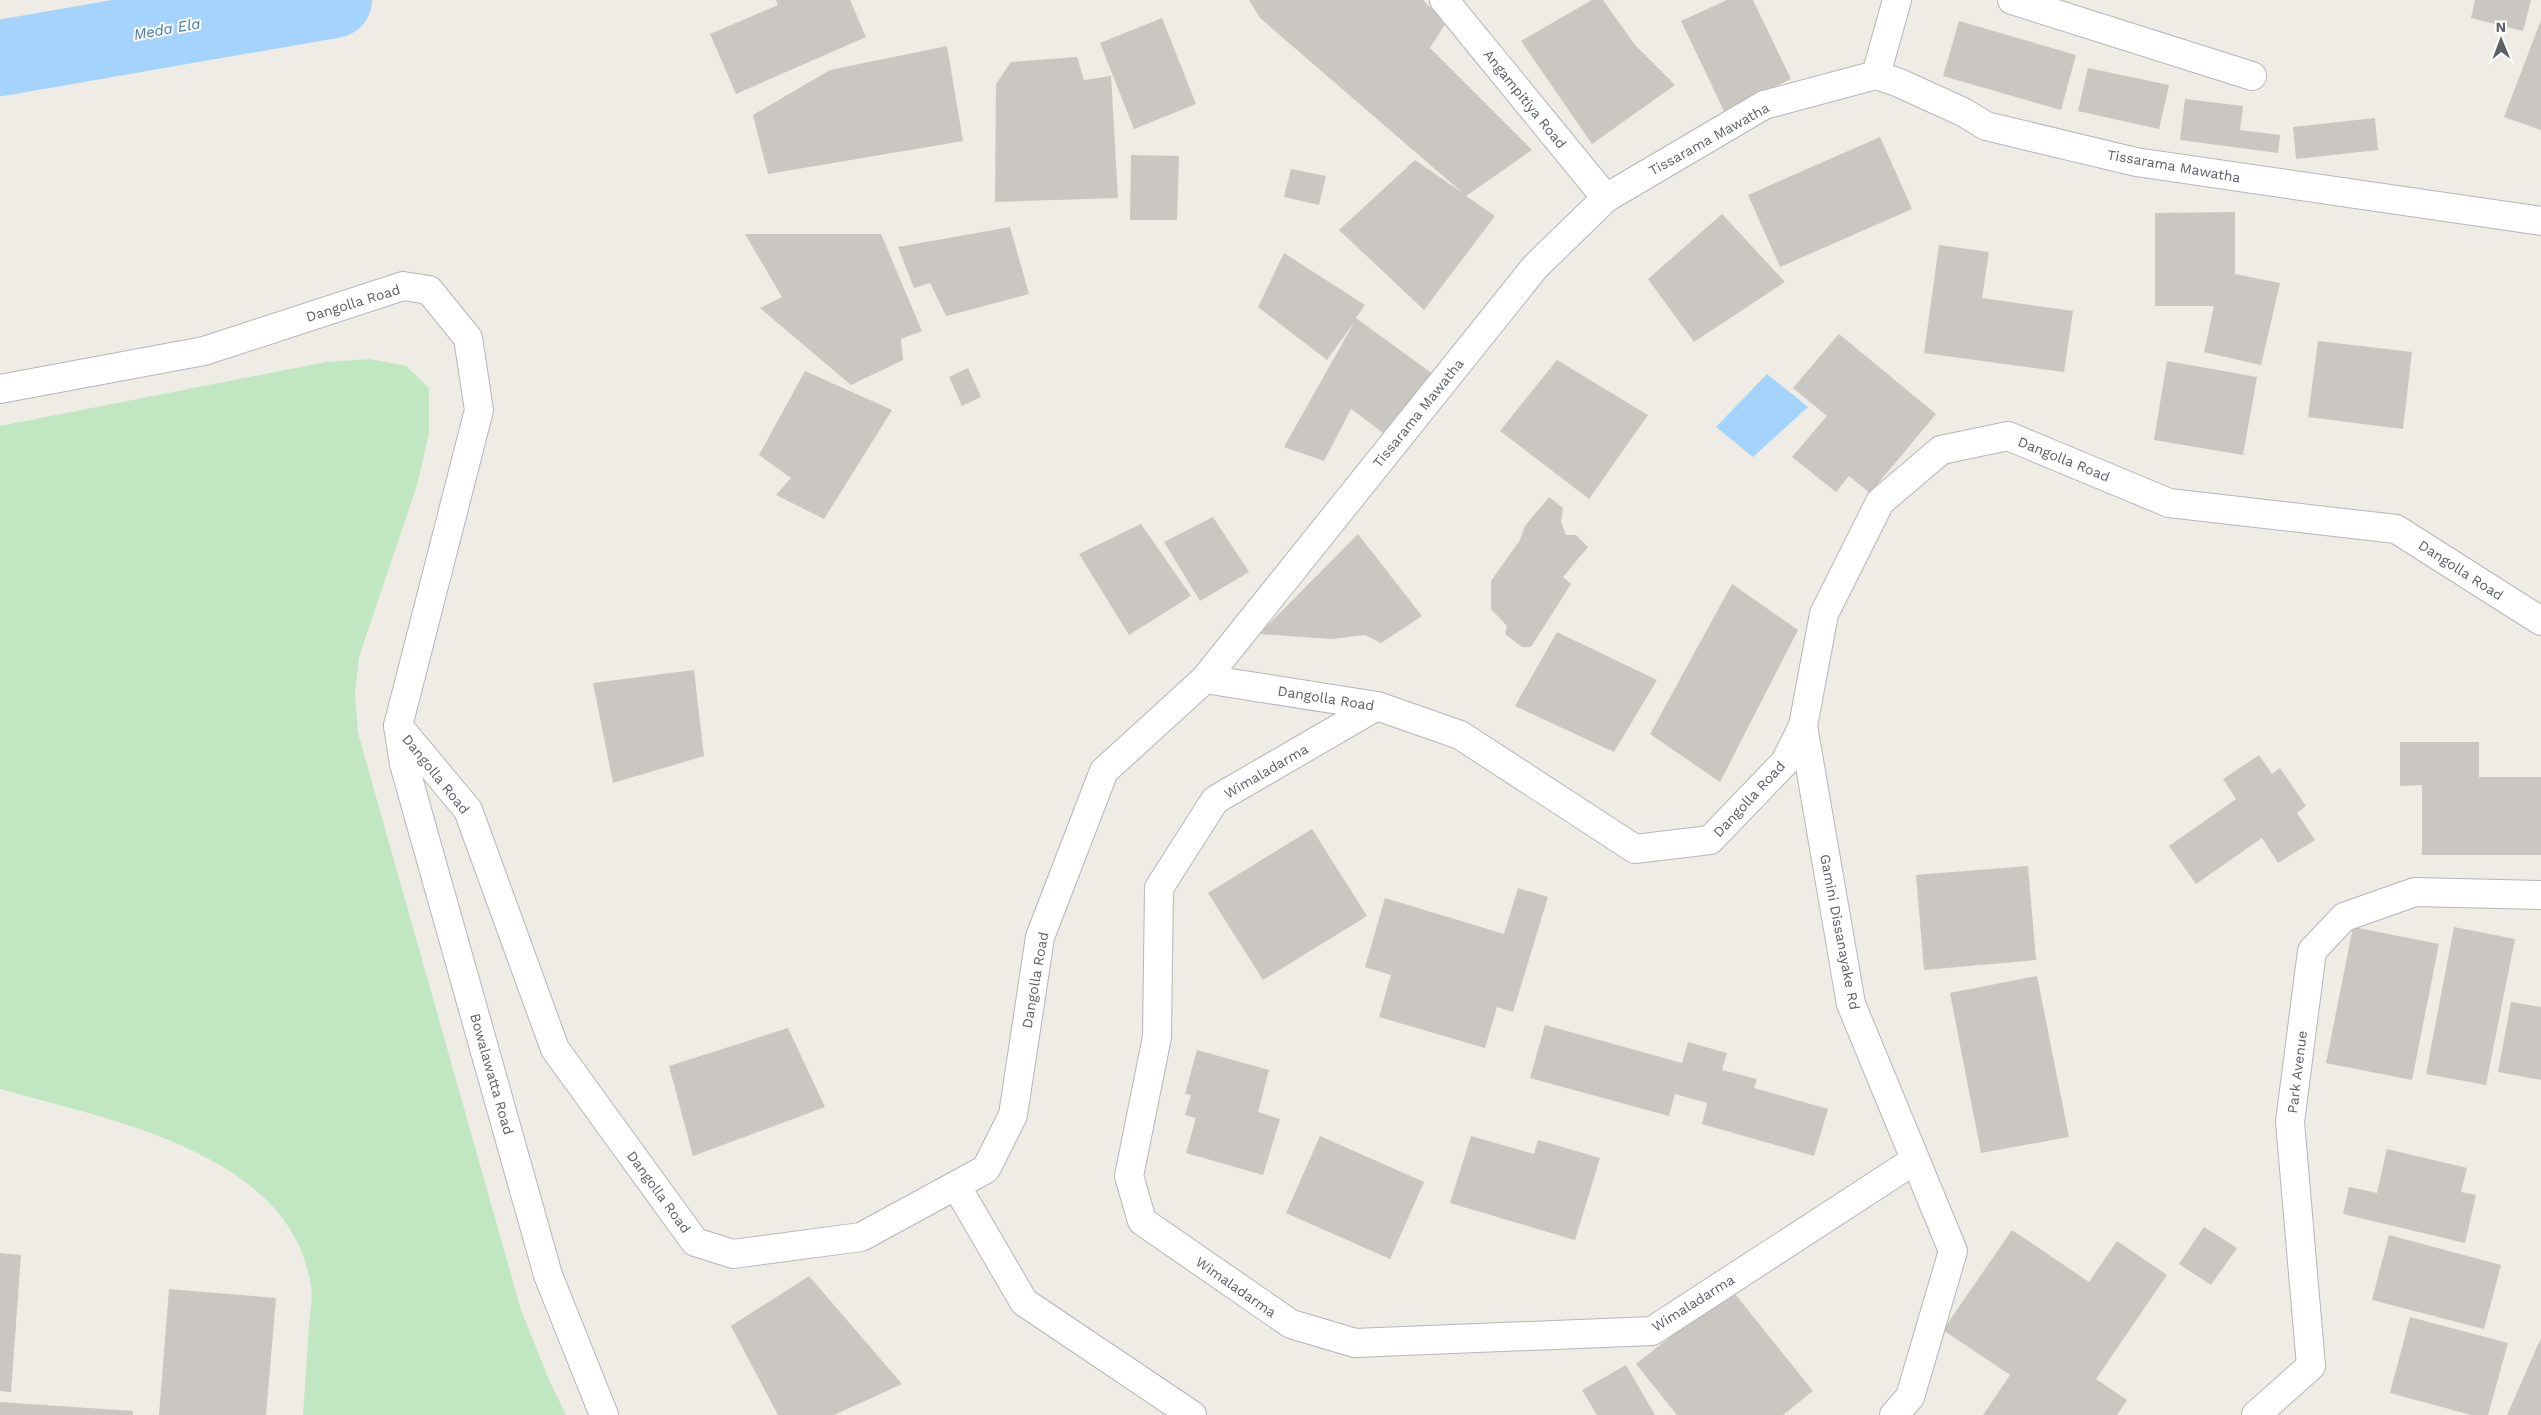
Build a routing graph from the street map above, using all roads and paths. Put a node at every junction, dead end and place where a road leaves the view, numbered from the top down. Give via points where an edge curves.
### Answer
1 (1444, 0) edge
2 (1897, 0) edge
3 (2012, 0) edge
4 (1876, 75) junction
5 (2252, 76) dead end
6 (1606, 198) junction
7 (2541, 221) edge
8 (0, 389) edge
9 (2541, 621) edge
10 (1205, 679) junction
11 (1378, 706) junction
12 (398, 726) junction
13 (1803, 726) junction
14 (2541, 894) edge
15 (1915, 1160) junction
16 (957, 1187) junction
17 (604, 1415) edge
18 (1192, 1415) edge
19 (1894, 1415) edge
20 (2256, 1415) edge

1 - 6 street, Angampitiya Road
2 - 4 street
3 - 5 street
4 - 6 street, Tissarama Mawatha via 1764,105
4 - 7 street, Tissarama Mawatha via 1955,108 1986,126 2136,162
6 - 10 street, Tissarama Mawatha via 1535,267
8 - 12 street, Dangolla Road via 204,351 403,286 429,290 468,338 478,410
9 - 13 street, Dangolla Road via 2396,529 2169,502 2008,436 1941,450 1880,502 1824,614
10 - 11 street, Dangolla Road
10 - 16 street, Dangolla Road via 1104,771 1040,937 1014,1115 986,1169
11 - 13 street, Dangolla Road via 1460,735 1635,849 1710,840 1785,762
11 - 15 street, Wimaladarma via 1215,800 1160,888 1157,1037 1129,1176 1142,1221 1291,1324 1355,1343 1652,1331
12 - 16 street, Dangolla Road via 468,810 555,1048 695,1242 733,1254 861,1237
12 - 17 street, Bowalawatta Road via 404,764 548,1275
13 - 15 street, Gamini Dissanayake Rd via 1851,1004
14 - 20 street, Park Avenue via 2415,892 2344,917 2312,952 2290,1122 2311,1366
15 - 19 street, Gamini Dissanayake Rd via 1953,1251 1910,1397
16 - 18 street via 1024,1302

